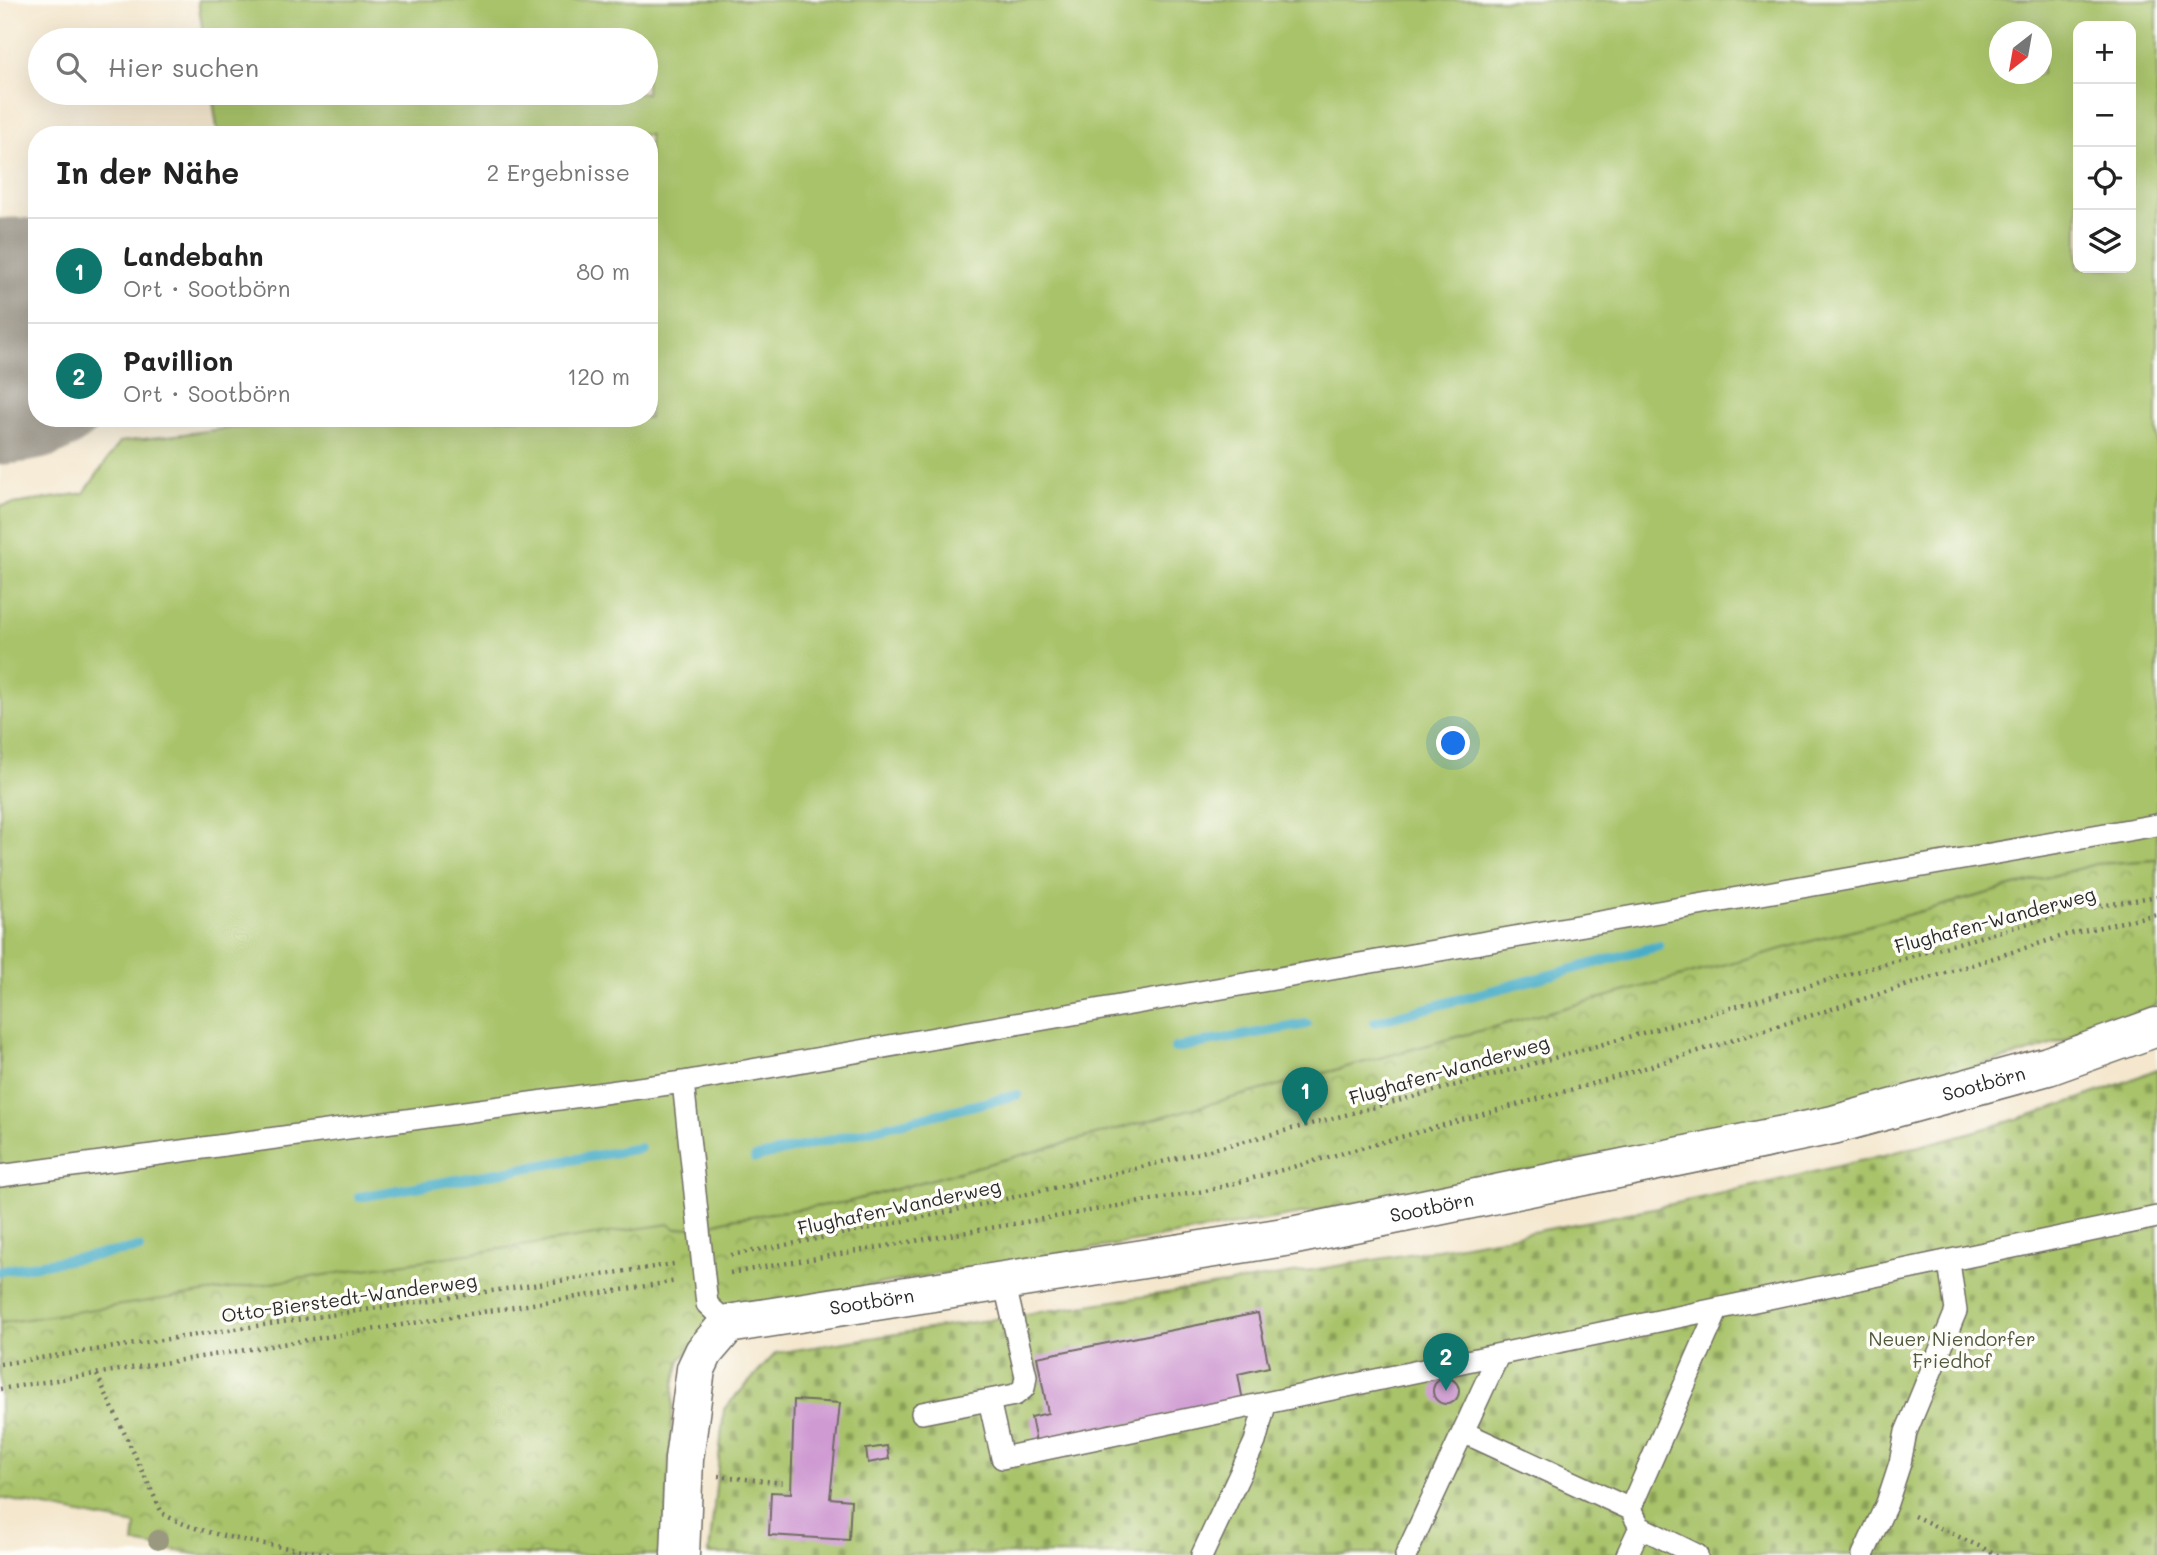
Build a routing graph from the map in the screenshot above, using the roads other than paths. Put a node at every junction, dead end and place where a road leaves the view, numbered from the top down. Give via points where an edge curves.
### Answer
1 (2157, 825) edge
2 (2157, 1027) edge
3 (683, 1082) junction
4 (0, 1175) edge
5 (2157, 1217) edge
6 (1949, 1262) junction
7 (1004, 1281) junction
8 (1718, 1309) junction
9 (729, 1324) junction
10 (1497, 1356) junction
11 (989, 1400) junction
12 (1265, 1405) junction
13 (922, 1413) dead end
14 (1463, 1432) junction
15 (1635, 1518) junction
16 (680, 1555) edge
17 (1202, 1555) edge
18 (1406, 1555) edge
19 (1627, 1555) edge
20 (1697, 1555) edge
21 (1863, 1555) edge

1 - 3 lane
2 - 7 street, Sootbörn via 2048,1066 1833,1125 1291,1236
3 - 4 lane
3 - 9 lane via 707,1304
5 - 6 lane
6 - 8 lane
6 - 21 lane via 1956,1311 1906,1432 1887,1503
7 - 9 street, Sootbörn
7 - 11 lane via 1026,1376 1024,1388 1015,1395
8 - 10 lane
8 - 15 lane
9 - 16 street via 704,1352 696,1369 683,1473
10 - 12 lane
10 - 14 lane
11 - 12 lane via 1002,1458
11 - 13 lane
12 - 17 lane via 1255,1442
14 - 15 lane
14 - 18 lane
15 - 19 lane
15 - 20 lane

